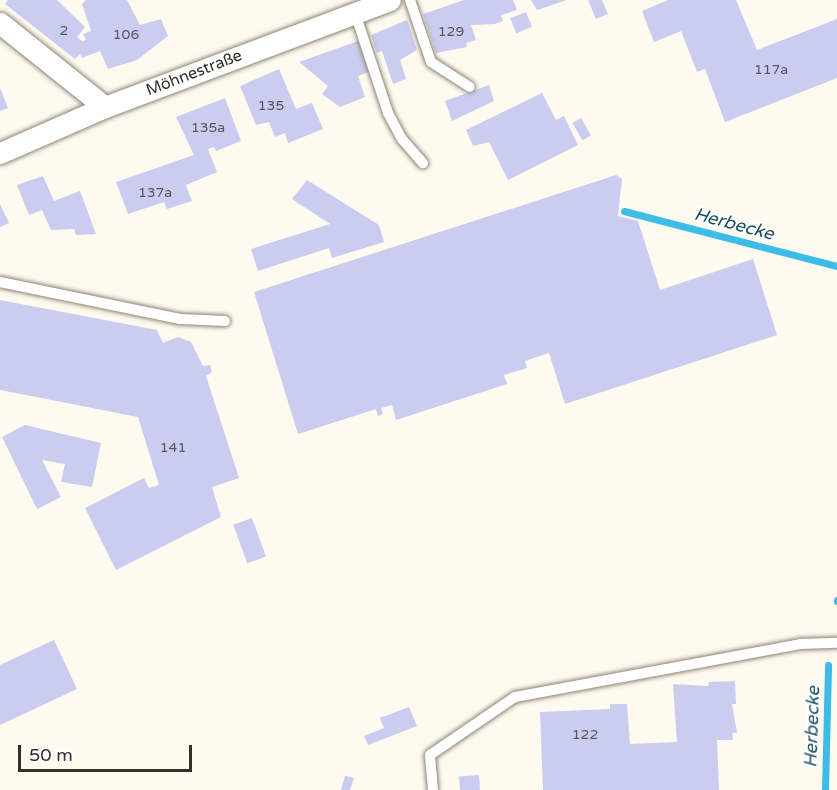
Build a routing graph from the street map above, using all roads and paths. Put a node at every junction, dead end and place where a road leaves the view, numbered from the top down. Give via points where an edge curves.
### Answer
1 (390, 0) edge
2 (410, 0) edge
3 (355, 12) junction
4 (0, 23) edge
5 (470, 87) dead end
6 (105, 106) junction
7 (0, 153) edge
8 (423, 163) dead end
9 (0, 282) edge
10 (225, 321) dead end
11 (837, 643) edge
12 (433, 790) edge

1 - 3 street, Möhnestraße
2 - 5 lane via 431,63
3 - 6 street, Möhnestraße
3 - 8 lane via 388,113 402,139
4 - 6 street
6 - 7 street, Möhnestraße
9 - 10 lane via 180,319
11 - 12 lane via 800,644 515,697 430,755

